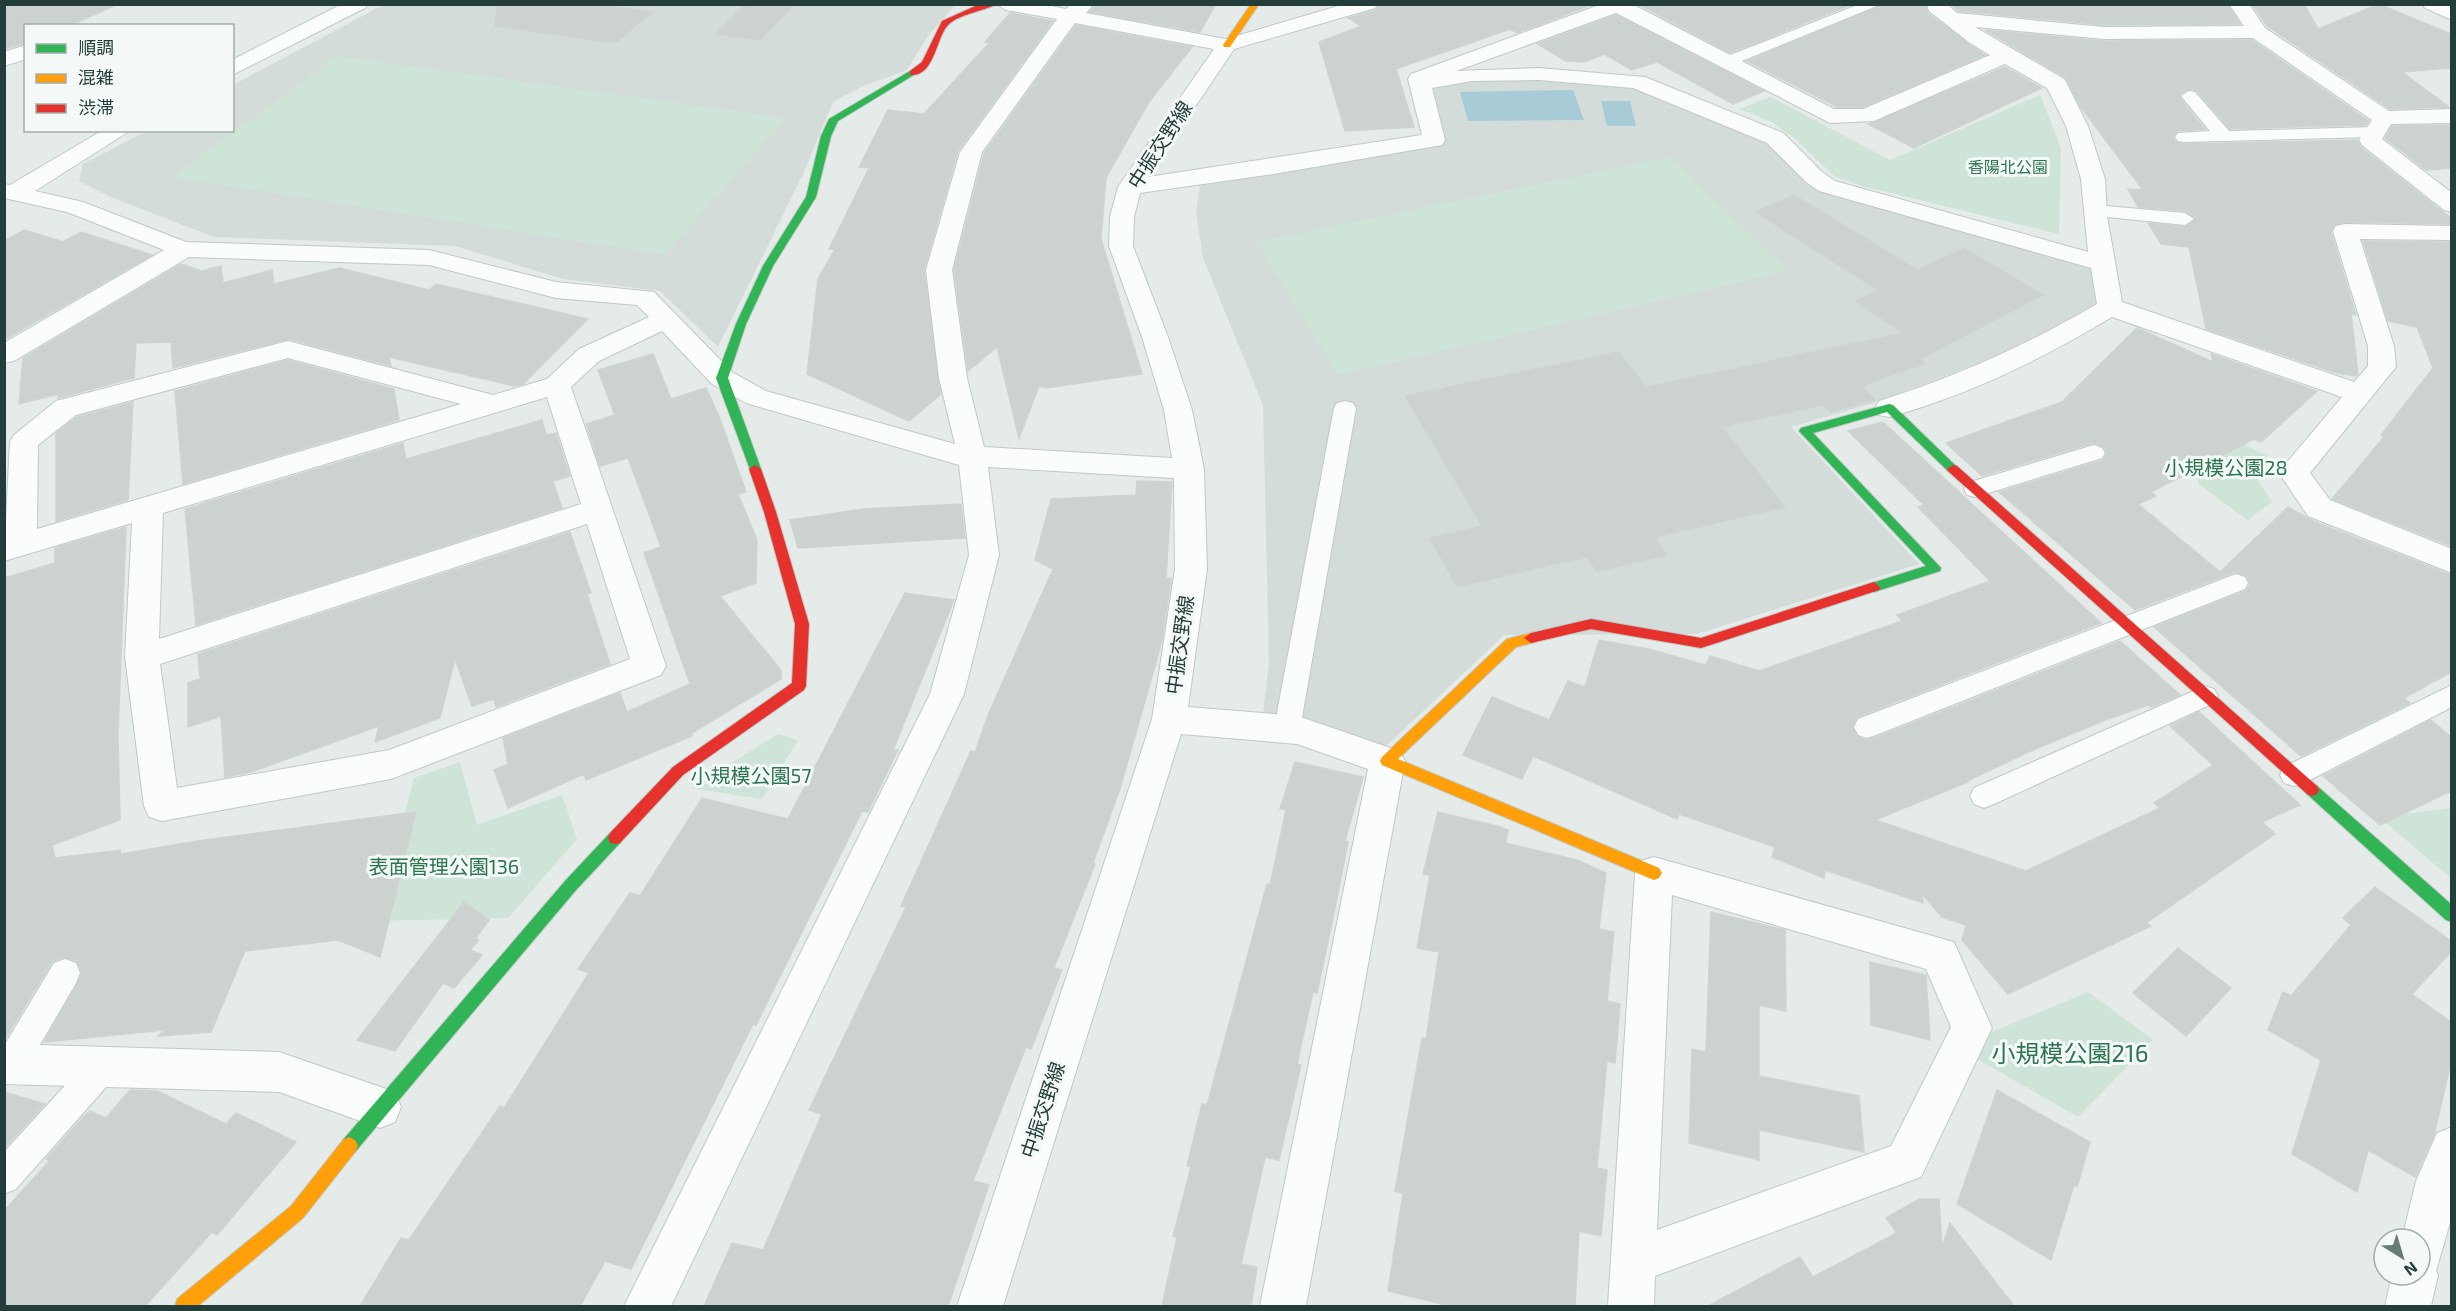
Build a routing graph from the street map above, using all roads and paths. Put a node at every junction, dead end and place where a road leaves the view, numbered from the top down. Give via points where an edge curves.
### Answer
1 (358, 4) edge
2 (993, 4) edge
3 (1006, 4) edge
4 (1255, 4) edge
5 (1368, 4) edge
6 (1875, 4) edge
7 (2240, 4) edge
8 (2432, 4) edge
9 (1618, 5) edge
10 (1077, 11) edge
11 (1944, 12) edge
12 (2128, 14) dead end
13 (2451, 14) edge
14 (2138, 31) junction
15 (2258, 32) junction
16 (4, 36) edge
17 (24, 43) edge
18 (1227, 45) junction
19 (24, 52) edge
20 (2008, 55) junction
21 (4, 60) edge
22 (1726, 62) junction
23 (234, 68) edge
24 (1421, 84) junction
25 (2189, 96) dead end
26 (2451, 116) edge
27 (2380, 125) junction
28 (116, 132) edge
29 (2224, 136) junction
30 (2184, 137) dead end
31 (1130, 187) junction
32 (9, 192) edge
33 (2451, 205) edge
34 (2095, 211) junction
35 (2185, 219) dead end
36 (2451, 233) edge
37 (184, 249) junction
38 (2104, 264) junction
39 (2110, 307) junction
40 (666, 319) junction
41 (4, 355) edge
42 (722, 378) junction
43 (557, 385) junction
44 (2361, 394) junction
45 (490, 404) junction
46 (1345, 408) dead end
47 (1889, 408) junction
48 (2094, 453) dead end
49 (972, 456) junction
50 (1189, 469) junction
51 (1976, 489) junction
52 (148, 509) junction
53 (596, 510) junction
54 (13, 547) edge
55 (2451, 562) edge
56 (2236, 583) dead end
57 (2126, 625) junction
58 (142, 657) junction
59 (2451, 695) edge
60 (2205, 696) junction
61 (1169, 719) junction
62 (1867, 727) dead end
63 (1287, 729) junction
64 (1387, 761) junction
65 (2294, 775) junction
66 (1984, 796) dead end
67 (1654, 873) junction
68 (2451, 915) edge
69 (65, 973) dead end
70 (8, 1064) edge
71 (104, 1066) junction
72 (380, 1107) junction
73 (2451, 1148) edge
74 (4, 1177) edge
75 (2427, 1227) edge
76 (1634, 1261) junction
77 (2412, 1287) edge
78 (184, 1306) edge
79 (647, 1306) edge
80 (980, 1306) edge
81 (1283, 1306) edge
82 (1631, 1306) edge
83 (2408, 1306) edge

1 - 23 street
2 - 42 street via 945,23 926,63 834,119 811,197 768,266
3 - 10 street
4 - 18 street, 中振交野線
5 - 18 street
6 - 22 lane
7 - 15 street
8 - 13 street
9 - 22 street
9 - 24 street via 1475,56 1419,79
10 - 18 street
10 - 49 street via 971,152 939,270 952,378
11 - 14 street via 2104,33
11 - 20 street via 1977,39
12 - 14 street
14 - 15 street
15 - 27 street
16 - 17 street
18 - 31 street, 中振交野線
19 - 21 street
20 - 22 street via 1866,116 1830,116
20 - 34 street via 2056,84 2077,126 2093,178
24 - 31 street via 1434,140
24 - 38 street via 1483,75 1539,74 1637,82 1775,138 1814,177 1837,189
25 - 29 lane
26 - 27 street
27 - 29 lane
27 - 33 street via 2370,140
28 - 32 street
29 - 30 lane
31 - 50 street, 中振交野線 via 1120,246 1178,410
32 - 37 street via 75,207
34 - 35 lane
34 - 38 street
36 - 44 street via 2345,231 2381,346 2382,367
37 - 40 street via 429,258 556,290 645,298
37 - 41 street
38 - 39 street
39 - 44 street
39 - 47 street via 2042,347 1961,384
40 - 42 street
40 - 43 street via 589,355
42 - 49 street via 756,397
42 - 72 street via 770,512 802,624 799,686 678,771 571,885
43 - 45 street
43 - 53 street
44 - 55 street via 2294,473 2319,508
45 - 52 street
45 - 54 street via 288,349 66,408 24,442
46 - 63 lane
47 - 51 street
47 - 64 street via 1804,431 1935,568 1701,643 1592,624 1512,643
48 - 51 lane
49 - 50 street
49 - 79 street via 984,555 947,694
50 - 61 street, 中振交野線 via 1191,569
51 - 57 street
52 - 54 street
52 - 58 street
53 - 58 street
53 - 58 street via 649,666 392,764 162,806
56 - 57 lane
57 - 60 street
57 - 62 lane
59 - 65 lane
60 - 65 street
60 - 66 lane
61 - 63 street
61 - 80 street, 中振交野線
63 - 64 street
64 - 67 street
64 - 81 street
65 - 68 street
67 - 76 street
67 - 76 street via 1940,955 1972,1028 1906,1162
69 - 70 lane
70 - 71 street
71 - 72 street via 279,1072
71 - 74 lane
72 - 78 street via 297,1212
73 - 75 street
76 - 82 street
77 - 83 street

